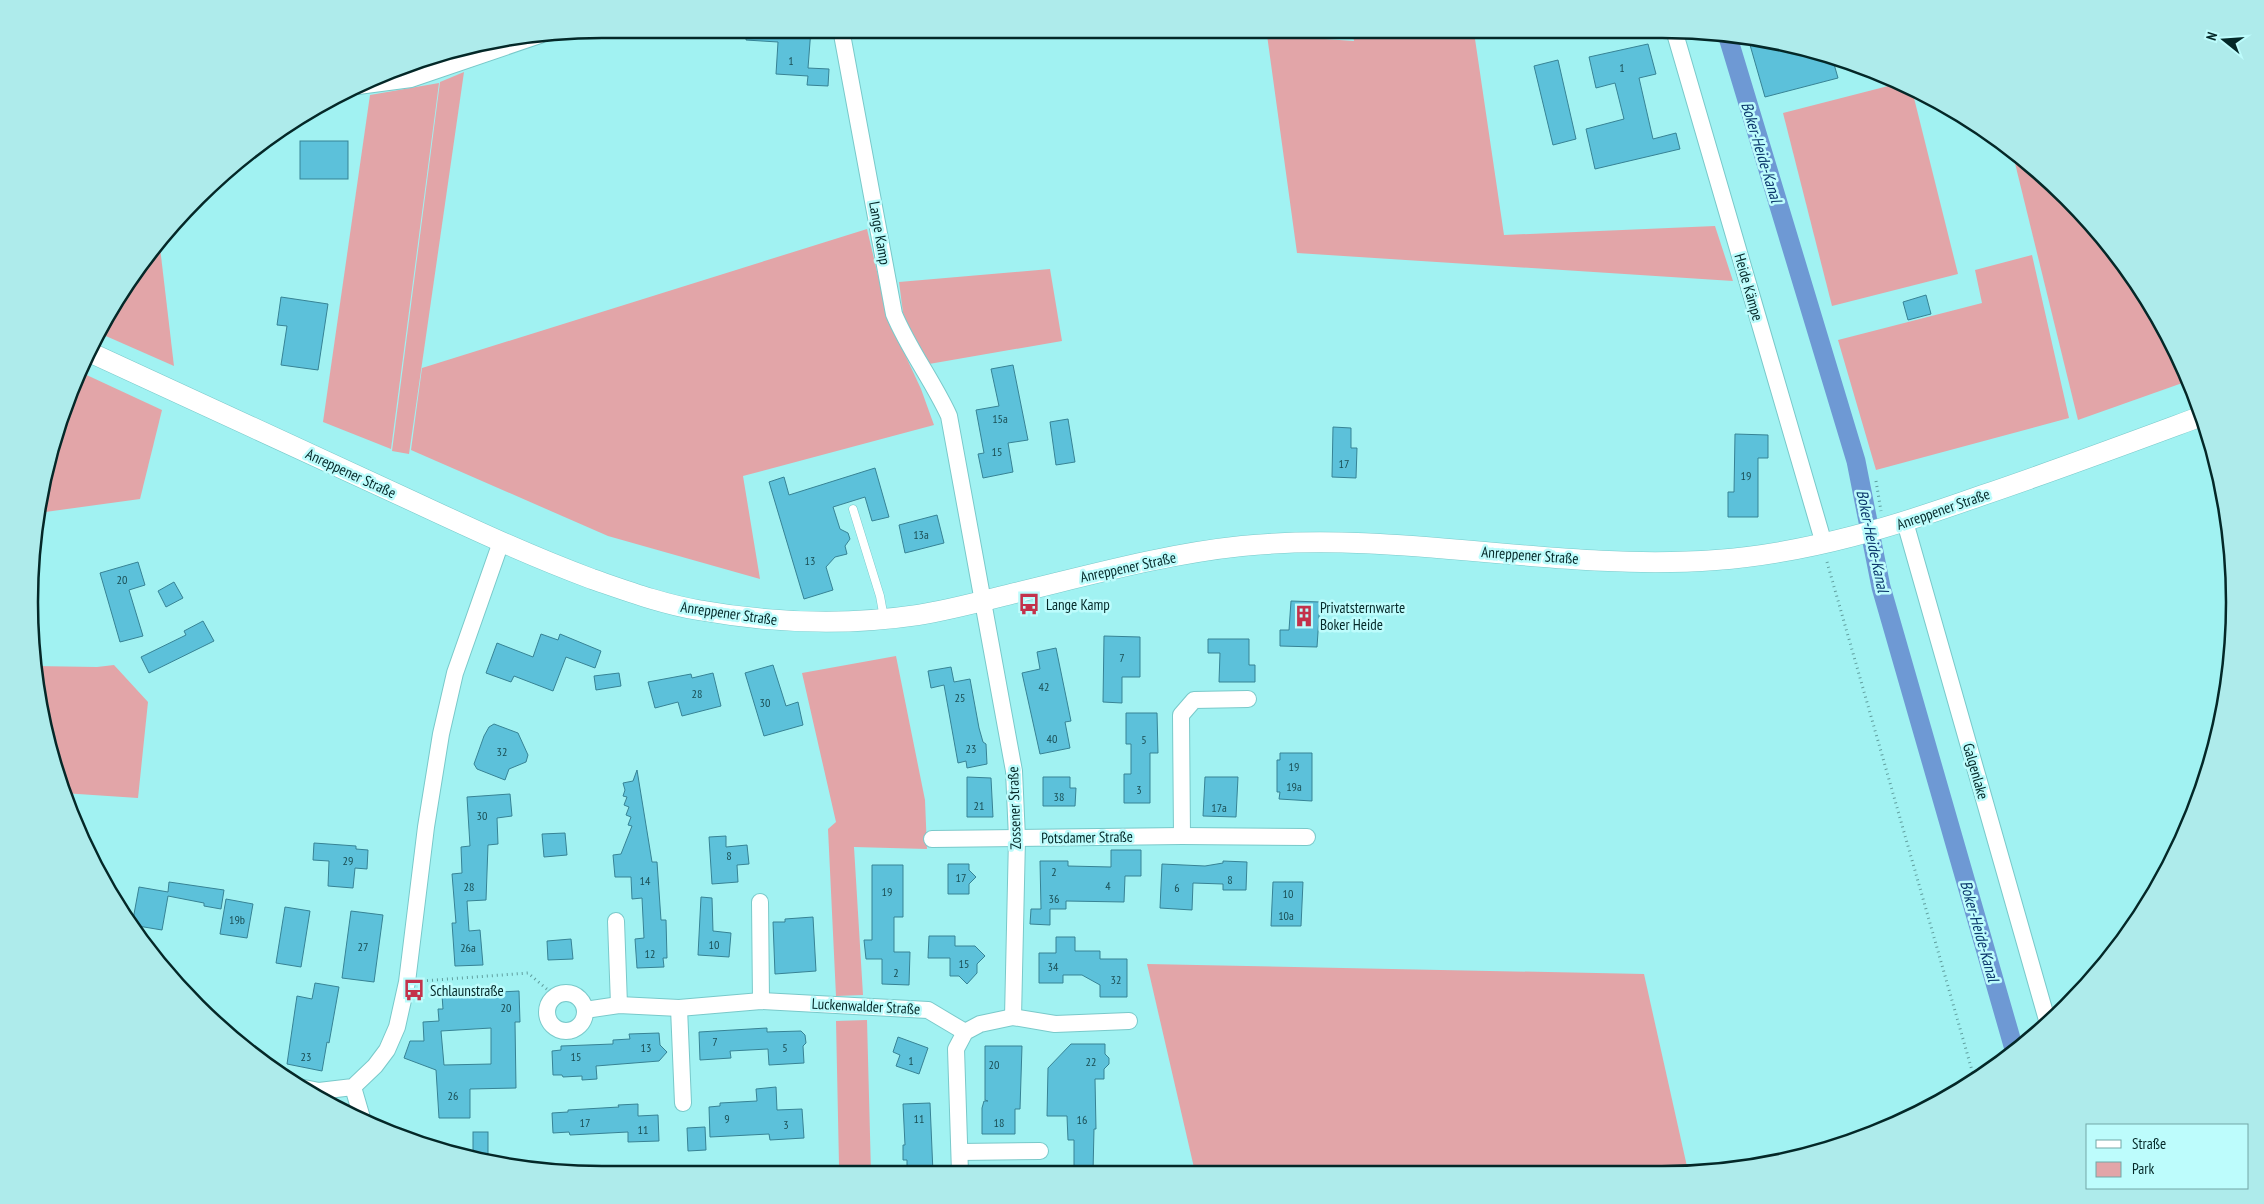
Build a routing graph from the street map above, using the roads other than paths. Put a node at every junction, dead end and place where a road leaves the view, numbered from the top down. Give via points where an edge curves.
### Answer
1 (843, 38) edge
2 (1676, 38) edge
3 (511, 45) edge
4 (379, 83) edge
5 (95, 355) edge
6 (2196, 418) edge
7 (853, 509) dead end
8 (1906, 522) junction
9 (501, 542) junction
10 (1821, 553) junction
11 (983, 601) junction
12 (885, 620) junction
13 (1248, 699) dead end
14 (1182, 836) junction
15 (1307, 837) dead end
16 (1016, 838) junction
17 (932, 839) dead end
18 (760, 902) dead end
19 (616, 921) dead end
20 (761, 1000) junction
21 (619, 1005) junction
22 (679, 1008) junction
23 (585, 1010) junction
24 (2046, 1015) edge
25 (1013, 1017) junction
26 (1129, 1021) dead end
27 (965, 1032) junction
28 (353, 1087) junction
29 (320, 1091) edge
30 (683, 1103) dead end
31 (360, 1112) edge
32 (960, 1152) junction
33 (1040, 1152) dead end
34 (960, 1166) edge

1 - 11 street, Lange Kamp via 894,314 906,342 936,388 949,416
2 - 10 street, Heide Kämpe
3 - 4 street via 411,79
5 - 9 street, Anreppener Straße
6 - 8 street, Anreppener Straße
7 - 12 lane
8 - 10 street, Anreppener Straße via 1854,536
8 - 24 street, Galgenlake
9 - 12 street, Anreppener Straße via 633,594 691,609 759,620
9 - 28 street via 455,673 441,734 397,1027 387,1050
10 - 11 street, Anreppener Straße via 1664,562 1606,561 1352,543 1275,543 1202,551 1131,565
11 - 12 street, Anreppener Straße
11 - 16 street, Zossener Straße via 1014,772
13 - 14 street via 1194,700 1181,715
14 - 15 street, Potsdamer Straße
14 - 16 street, Potsdamer Straße
16 - 17 street, Potsdamer Straße
16 - 25 street, Zossener Straße
18 - 20 street
19 - 21 street
20 - 22 street, Luckenwalder Straße
20 - 27 street, Luckenwalder Straße via 928,1010
21 - 22 street, Luckenwalder Straße
21 - 23 street, Luckenwalder Straße
22 - 30 street
23 - 23 street via 585,1017 577,1028 564,1031 548,1020 546,1013 550,1001 561,993 580,998
25 - 26 street via 1055,1024
25 - 27 street via 980,1024
27 - 32 street via 956,1049
28 - 29 street
28 - 31 street
32 - 33 street
32 - 34 street

